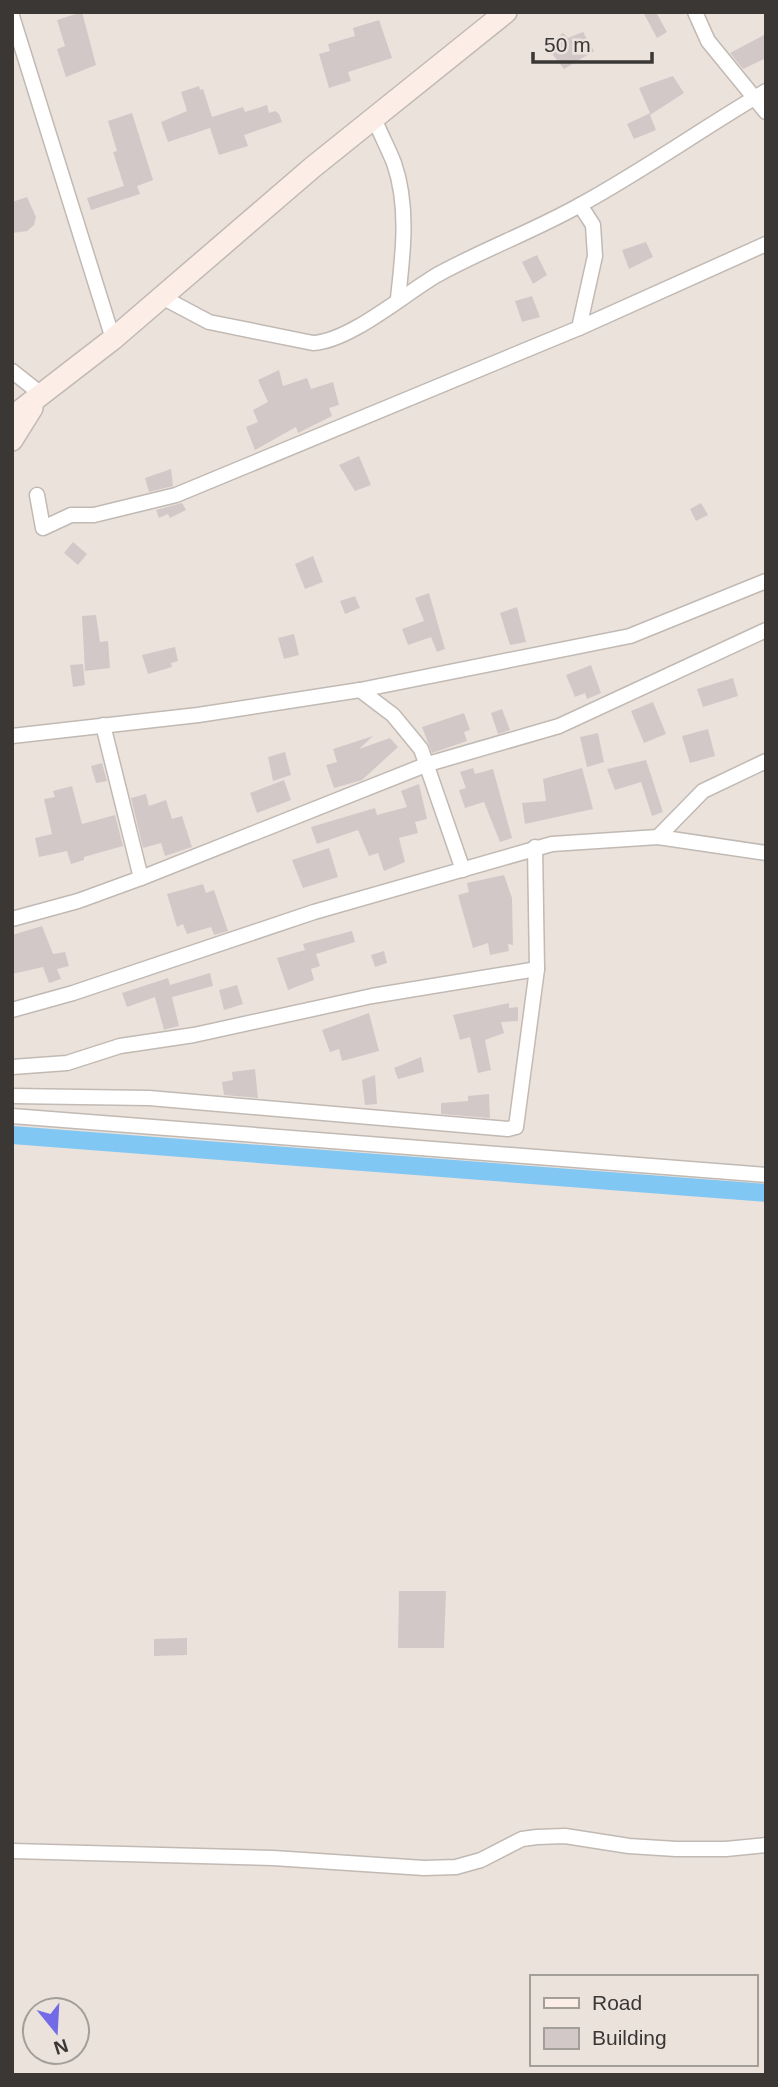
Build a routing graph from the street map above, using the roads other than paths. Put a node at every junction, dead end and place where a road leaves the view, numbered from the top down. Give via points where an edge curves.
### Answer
1 (506, 12) edge
2 (695, 12) edge
3 (12, 16) edge
4 (760, 94) edge
5 (766, 112) edge
6 (374, 118) junction
7 (580, 205) junction
8 (766, 244) edge
9 (160, 296) junction
10 (398, 298) junction
11 (579, 328) junction
12 (113, 339) junction
13 (12, 371) edge
14 (41, 394) junction
15 (12, 417) edge
16 (12, 440) edge
17 (37, 495) dead end
18 (766, 581) edge
19 (766, 631) edge
20 (360, 690) junction
21 (103, 725) junction
22 (12, 736) edge
23 (766, 761) edge
24 (428, 764) junction
25 (658, 837) junction
26 (535, 848) junction
27 (766, 853) edge
28 (463, 870) junction
29 (141, 878) junction
30 (12, 919) edge
31 (537, 969) junction
32 (12, 1010) edge
33 (12, 1067) edge
34 (12, 1096) edge
35 (12, 1116) edge
36 (766, 1175) edge
37 (766, 1845) edge
38 (12, 1851) edge

1 - 6 street
2 - 4 street via 708,41
3 - 12 street
4 - 5 street
4 - 7 street
6 - 9 street
6 - 10 street via 395,165 402,208 404,243
7 - 10 street via 493,245
7 - 11 street via 593,225 595,256
8 - 11 street
9 - 10 street via 209,322 313,342 329,342 360,326
9 - 12 street
11 - 17 street via 176,495 94,515 71,515 43,528
12 - 14 street
13 - 14 street
14 - 15 street
14 - 16 street
18 - 20 street via 630,636
19 - 24 street via 559,726
20 - 21 street
20 - 24 street via 411,733
21 - 22 street
21 - 29 street
23 - 25 street via 703,791
24 - 28 street
24 - 29 street
25 - 26 street via 601,838
25 - 27 street
26 - 28 street
26 - 31 street
28 - 32 street via 314,912
29 - 30 street
31 - 33 street via 120,1046 67,1063
31 - 34 street via 518,1122 508,1129 149,1098
35 - 36 street
37 - 38 street via 676,1849 537,1837 456,1867 424,1868 273,1858

